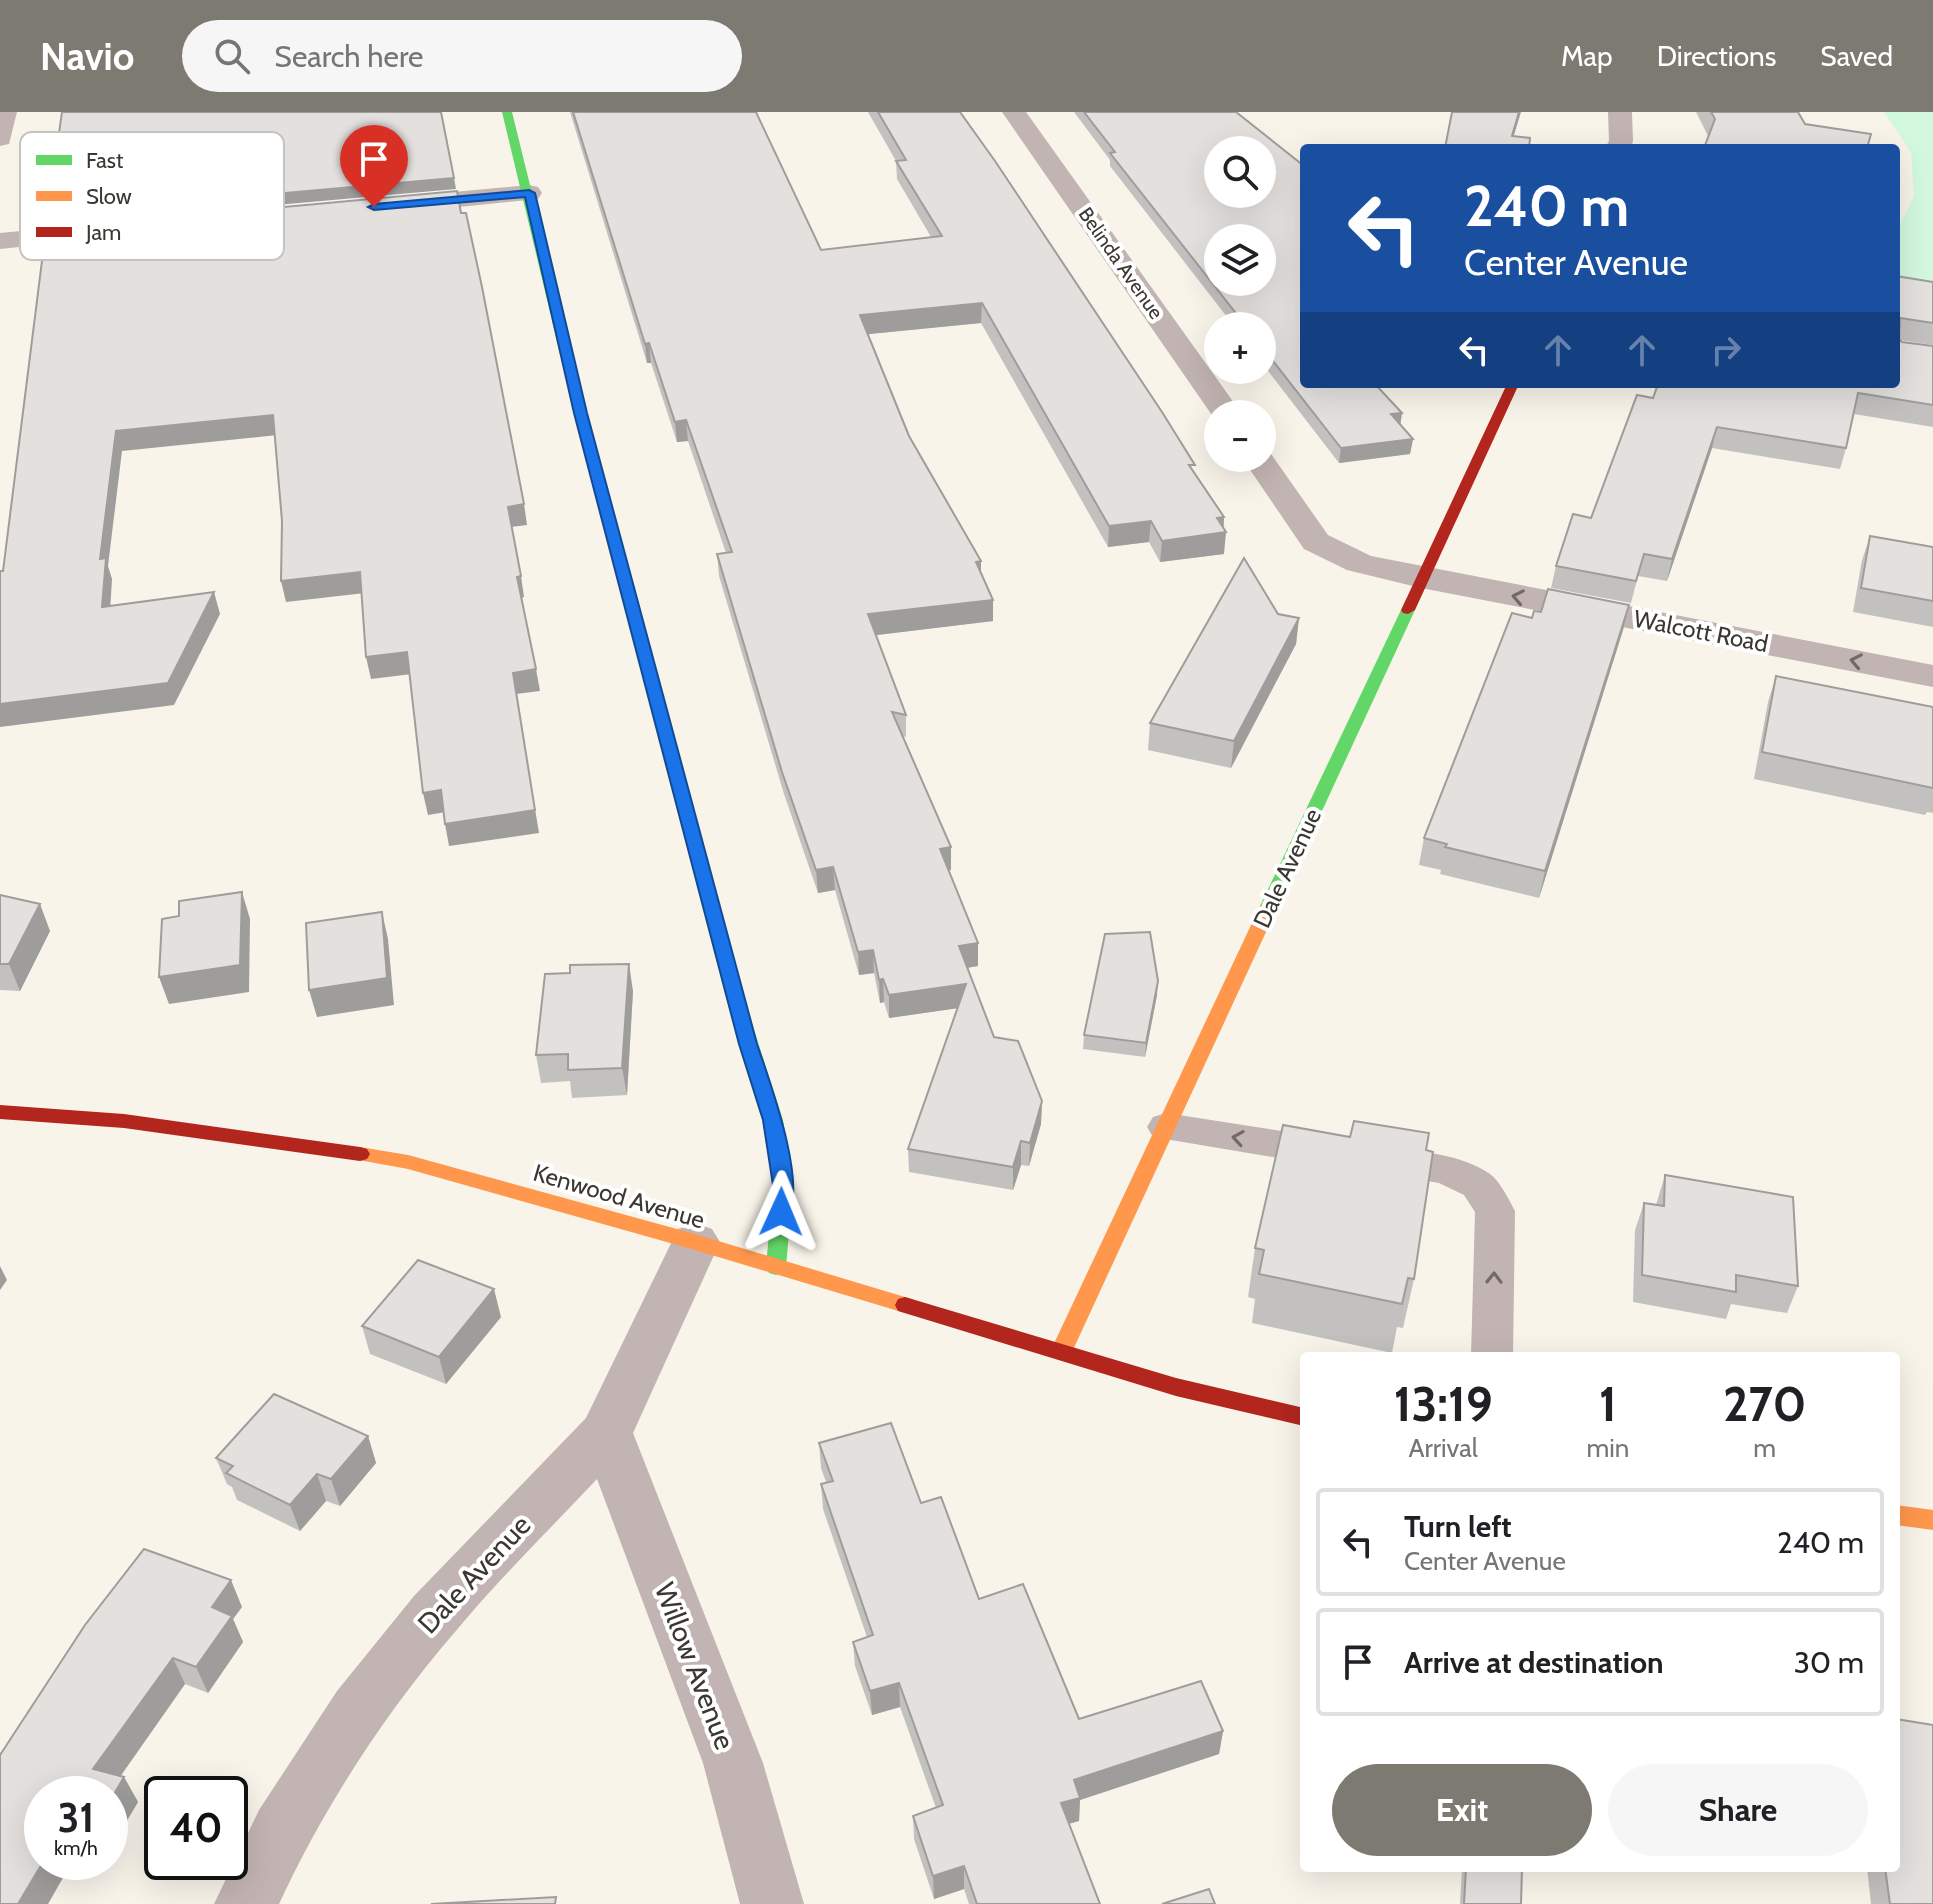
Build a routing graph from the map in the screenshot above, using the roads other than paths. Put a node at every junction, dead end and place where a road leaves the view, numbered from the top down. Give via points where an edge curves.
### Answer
1 (5, 112) edge
2 (507, 112) edge
3 (1014, 112) edge
4 (1620, 112) edge
5 (0, 139) edge
6 (1620, 144) edge
7 (529, 193) junction
8 (374, 207) edge
9 (20, 239) edge
10 (0, 241) edge
11 (1511, 388) edge
12 (1217, 400) edge
13 (1268, 472) edge
14 (1421, 578) junction
15 (1933, 676) edge
16 (0, 1112) edge
17 (1166, 1127) junction
18 (695, 1242) junction
19 (776, 1267) junction
20 (1061, 1352) junction
21 (1492, 1352) edge
22 (1300, 1416) edge
23 (606, 1433) junction
24 (1900, 1516) edge
25 (1933, 1520) edge
26 (246, 1904) edge
27 (772, 1904) edge

1 - 5 street
2 - 7 street
3 - 12 street, Belinda Avenue
4 - 6 street
7 - 8 street
7 - 19 street via 584,428 748,1044 773,1120 783,1185
9 - 10 street
11 - 14 street, Dale Avenue
13 - 14 street via 1316,542 1359,563
15 -> 14 street, Walcott Road
14 - 17 street, Dale Avenue
16 - 18 street, Kenwood Avenue via 231,1134 408,1162
17 - 20 street, Dale Avenue
21 -> 17 lane via 1495,1211 1478,1185 1446,1170
18 - 19 street, Kenwood Avenue
18 - 23 street, Dale Avenue
19 - 20 street, Kenwood Avenue
20 - 22 street, Kenwood Avenue via 1176,1387
23 - 26 street, Dale Avenue via 434,1614 358,1710 281,1831
23 - 27 street, Willow Avenue via 733,1763
24 - 25 street

